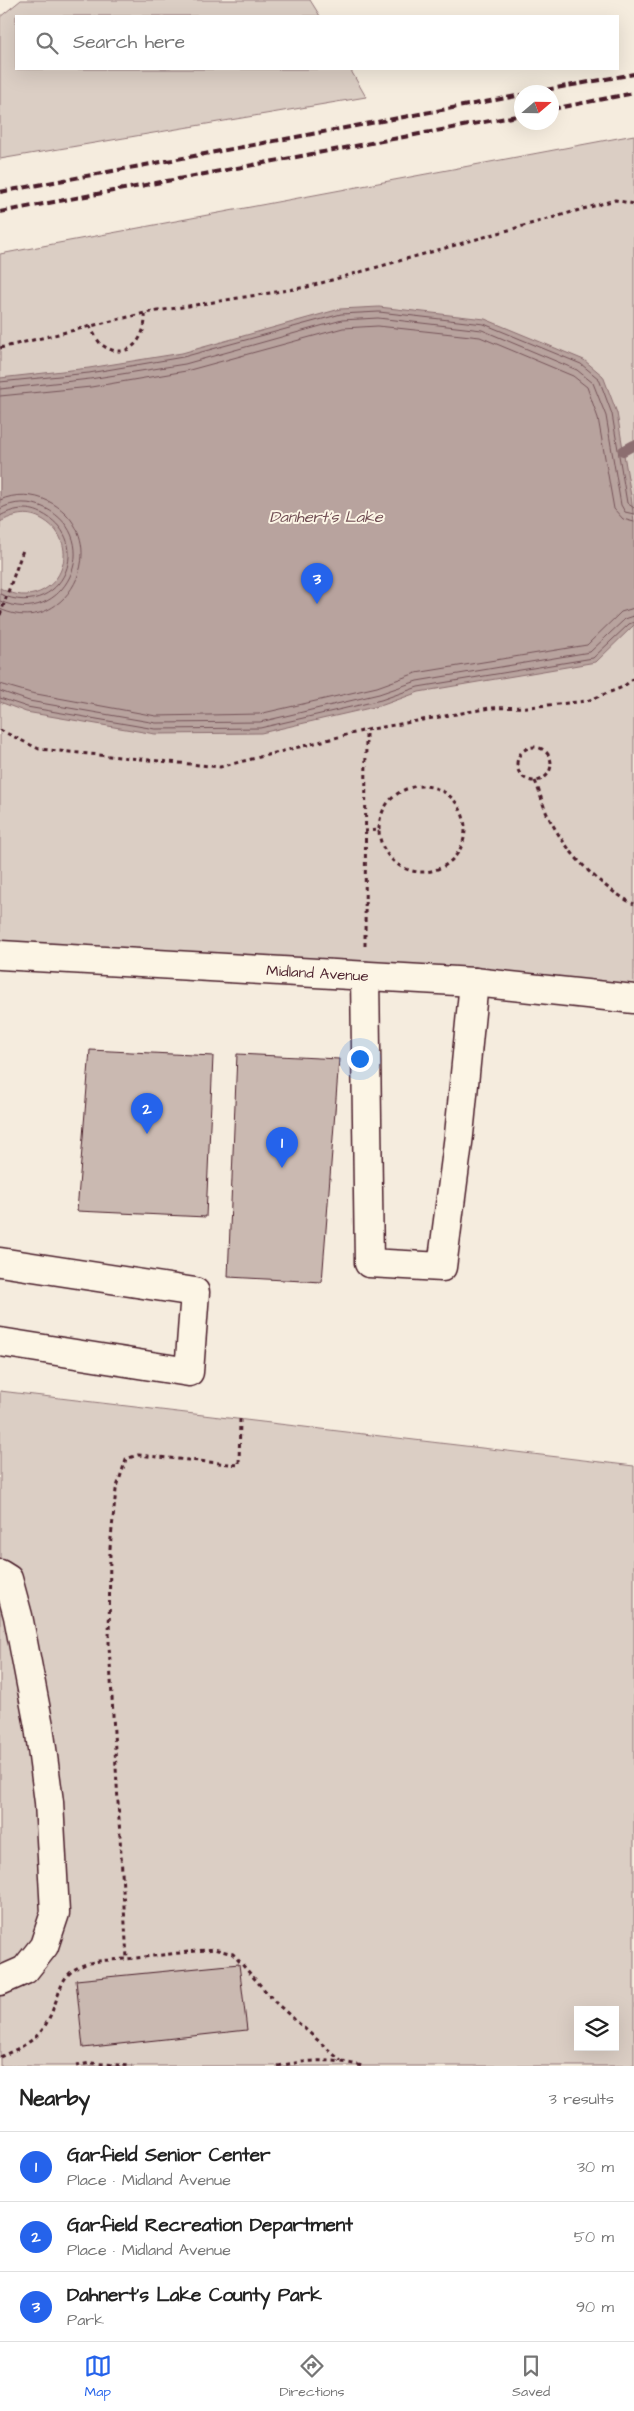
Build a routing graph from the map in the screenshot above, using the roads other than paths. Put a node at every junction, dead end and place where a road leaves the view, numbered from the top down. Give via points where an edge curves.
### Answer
1 (0, 955) edge
2 (365, 976) junction
3 (474, 982) junction
4 (634, 999) edge
5 (0, 1262) edge
6 (0, 1342) edge
7 (0, 1574) edge
8 (0, 1981) edge

1 - 2 street, Midland Avenue
2 - 3 street, Midland Avenue
2 - 3 street via 369,1263 442,1267
3 - 4 street, Midland Avenue
5 - 6 street via 195,1292 189,1372
7 - 8 street via 8,1579 18,1616 38,1726 49,1802 55,1913 44,1946 25,1970

